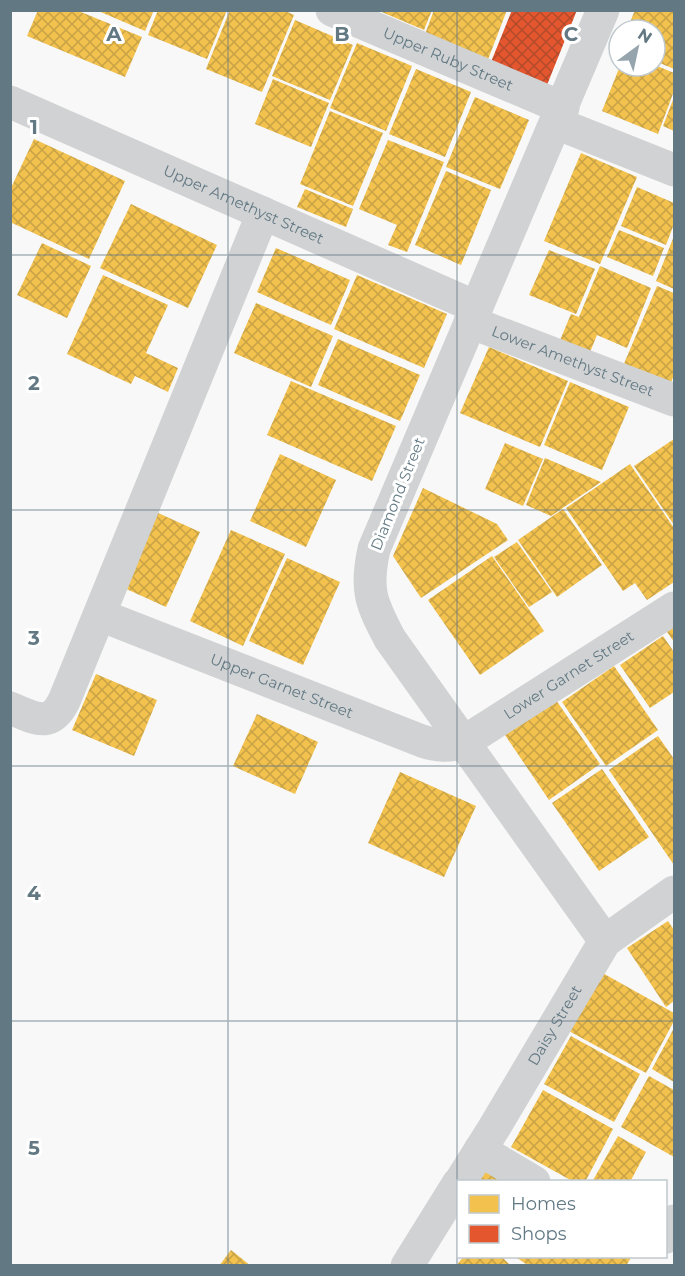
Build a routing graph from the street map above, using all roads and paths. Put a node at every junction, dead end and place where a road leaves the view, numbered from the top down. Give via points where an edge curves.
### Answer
1 (332, 10) edge
2 (603, 10) edge
3 (10, 102) edge
4 (559, 116) junction
5 (675, 170) edge
6 (263, 213) junction
7 (473, 315) junction
8 (675, 400) edge
9 (675, 608) edge
10 (100, 615) junction
11 (10, 708) edge
12 (464, 742) junction
13 (675, 892) edge
14 (605, 941) junction
15 (480, 1150) junction
16 (461, 1180) edge
17 (531, 1180) edge
18 (457, 1186) edge
19 (675, 1221) edge
20 (667, 1235) edge
21 (407, 1266) edge

1 - 4 street, Upper Ruby Street
2 - 4 street, Diamond Street
3 - 6 street, Upper Amethyst Street
4 - 5 street, Upper Ruby Street
4 - 7 street, Diamond Street
6 - 7 street, Upper Amethyst Street
6 - 10 street
7 - 8 street, Lower Amethyst Street
7 - 12 street, Diamond Street via 374,549 370,570 370,594 390,639
9 - 12 street, Lower Garnet Street
10 - 11 street via 58,712 51,718 38,718
10 - 12 street, Upper Garnet Street via 434,745
12 - 14 street, Diamond Street
13 - 14 street, Daisy Street
14 - 15 street, Daisy Street
15 - 16 street, Daisy Street
15 - 17 street
18 - 21 street, Daisy Street
19 - 20 street

